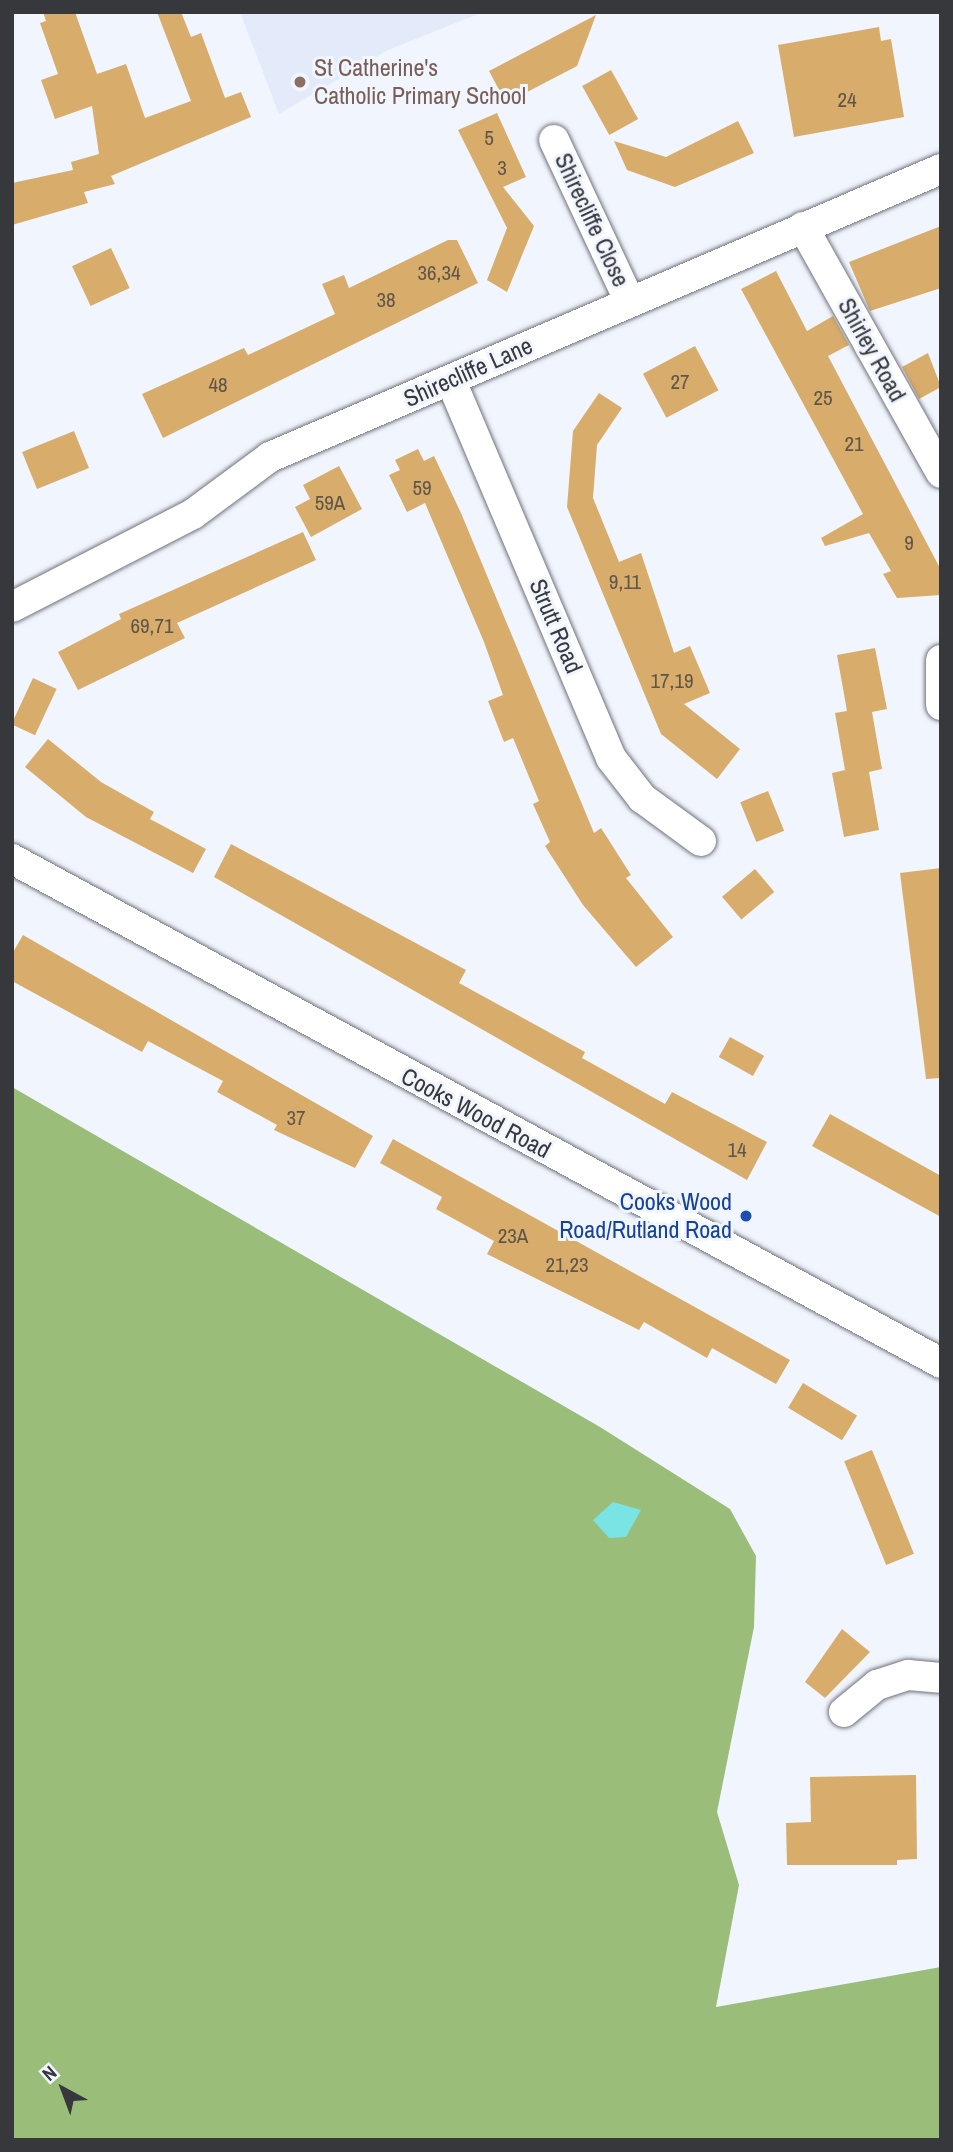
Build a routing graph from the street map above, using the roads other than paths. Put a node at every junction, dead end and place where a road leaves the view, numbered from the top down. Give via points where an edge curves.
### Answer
1 (554, 141) dead end
2 (941, 169) edge
3 (803, 228) junction
4 (629, 300) junction
5 (452, 381) junction
6 (941, 473) edge
7 (12, 607) edge
8 (941, 660) edge
9 (941, 705) edge
10 (701, 841) dead end
11 (12, 859) edge
12 (941, 1363) edge
13 (941, 1678) edge
14 (844, 1712) dead end

1 - 4 street, Shirecliffe Close
2 - 3 street, Shirecliffe Lane
3 - 4 street, Shirecliffe Lane
3 - 6 street, Shirley Road
4 - 5 street, Shirecliffe Lane
5 - 7 street, Shirecliffe Lane via 270,457 193,514
5 - 10 street, Strutt Road via 611,758 642,798
8 - 9 street
11 - 12 street, Cooks Wood Road
13 - 14 street via 908,1675 877,1685

